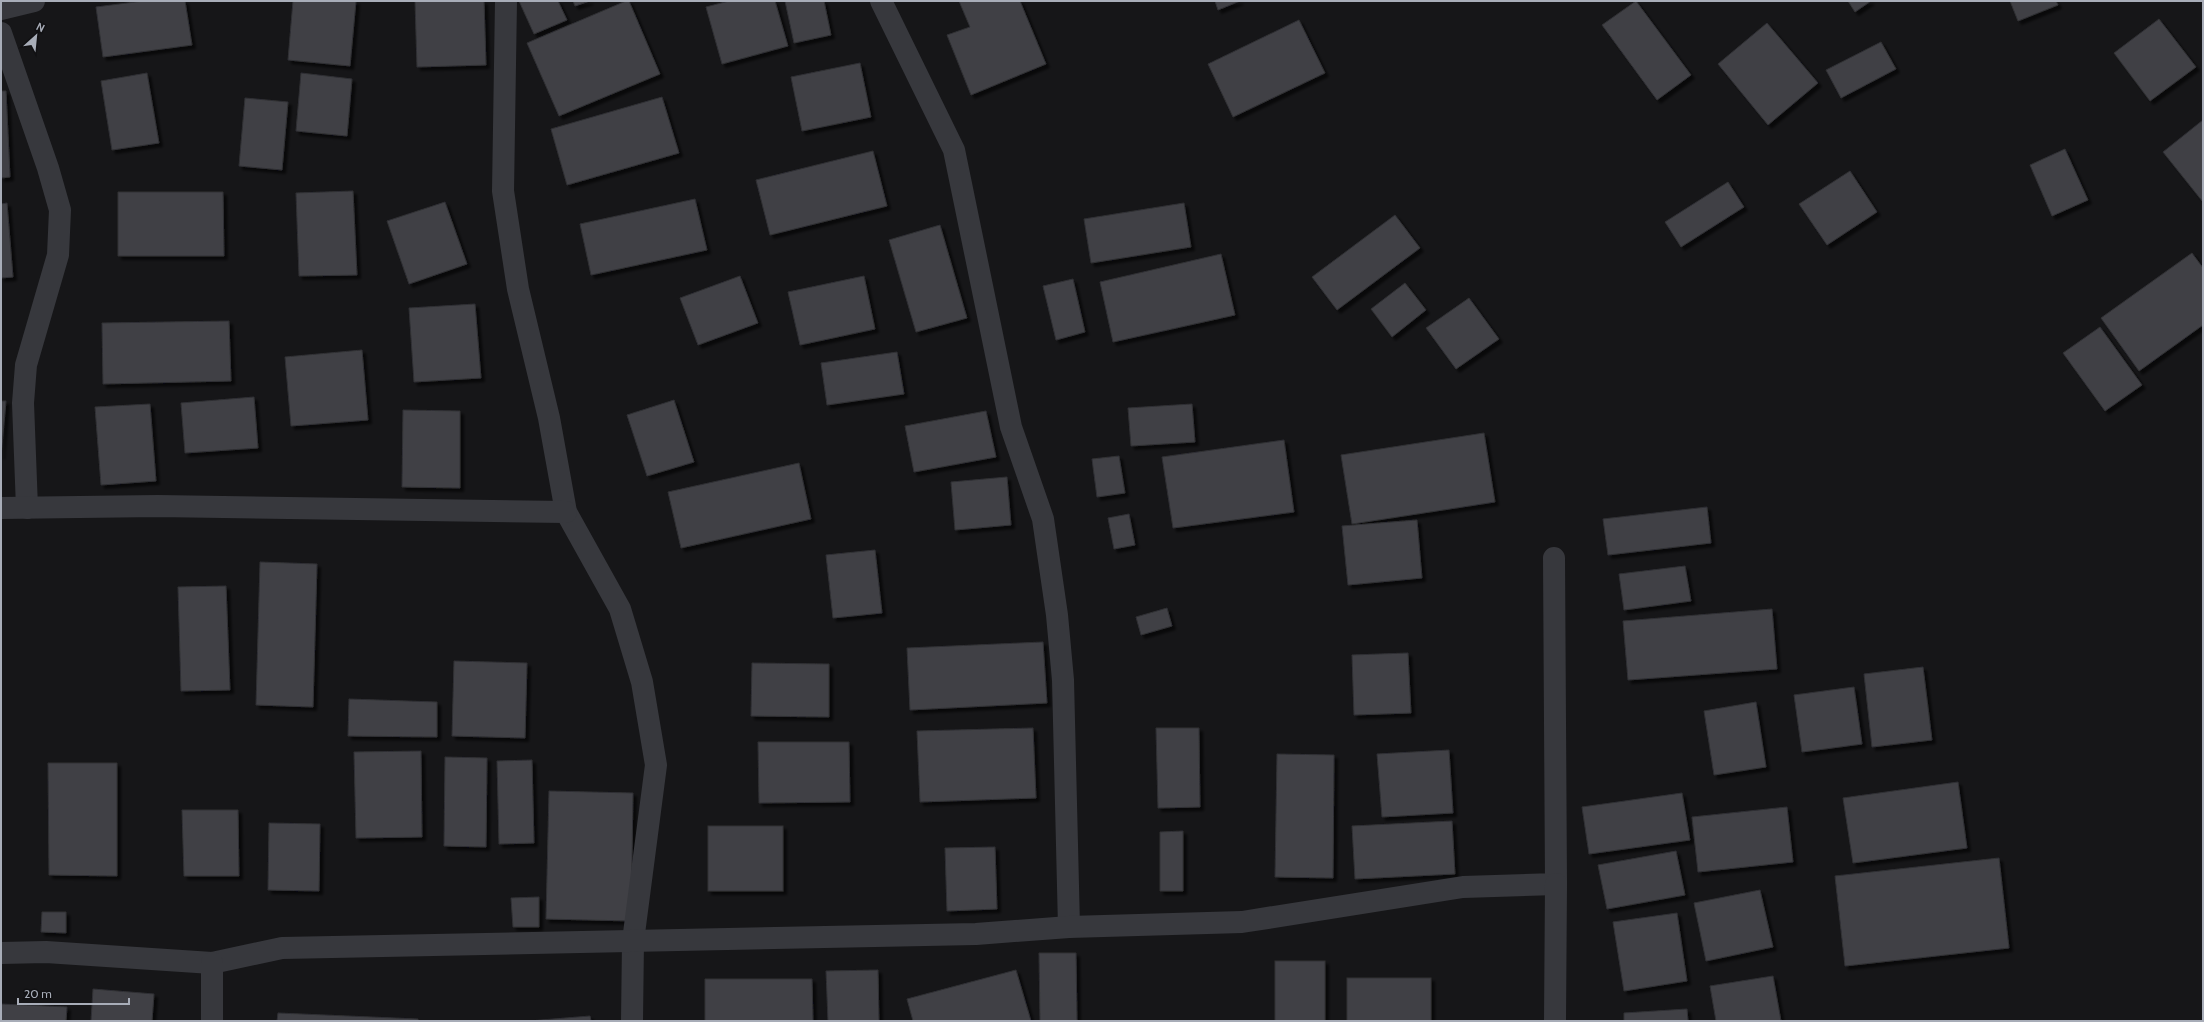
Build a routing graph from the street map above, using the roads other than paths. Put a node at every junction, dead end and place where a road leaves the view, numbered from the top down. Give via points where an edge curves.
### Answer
1 (34, 1) edge
2 (506, 1) edge
3 (881, 1) edge
4 (1, 9) edge
5 (1, 34) edge
6 (1, 508) edge
7 (27, 508) junction
8 (566, 512) junction
9 (1554, 558) dead end
10 (1556, 884) junction
11 (1069, 927) junction
12 (633, 942) junction
13 (1, 953) edge
14 (212, 964) junction
15 (212, 1021) edge
16 (632, 1021) edge
17 (1556, 1021) edge

1 - 4 street
2 - 8 street via 503,191 518,289 549,418
3 - 11 street via 954,150 1011,427 1042,519 1057,616 1063,680
5 - 7 street via 60,210 58,256 26,365 23,403
6 - 7 street
7 - 8 street via 158,506
8 - 12 street via 620,609 642,682 656,765
9 - 10 street
10 - 11 street via 1463,887 1242,922
10 - 17 street
11 - 12 street via 976,934
12 - 14 street via 282,948
12 - 16 street
13 - 14 street via 46,952
14 - 15 street

